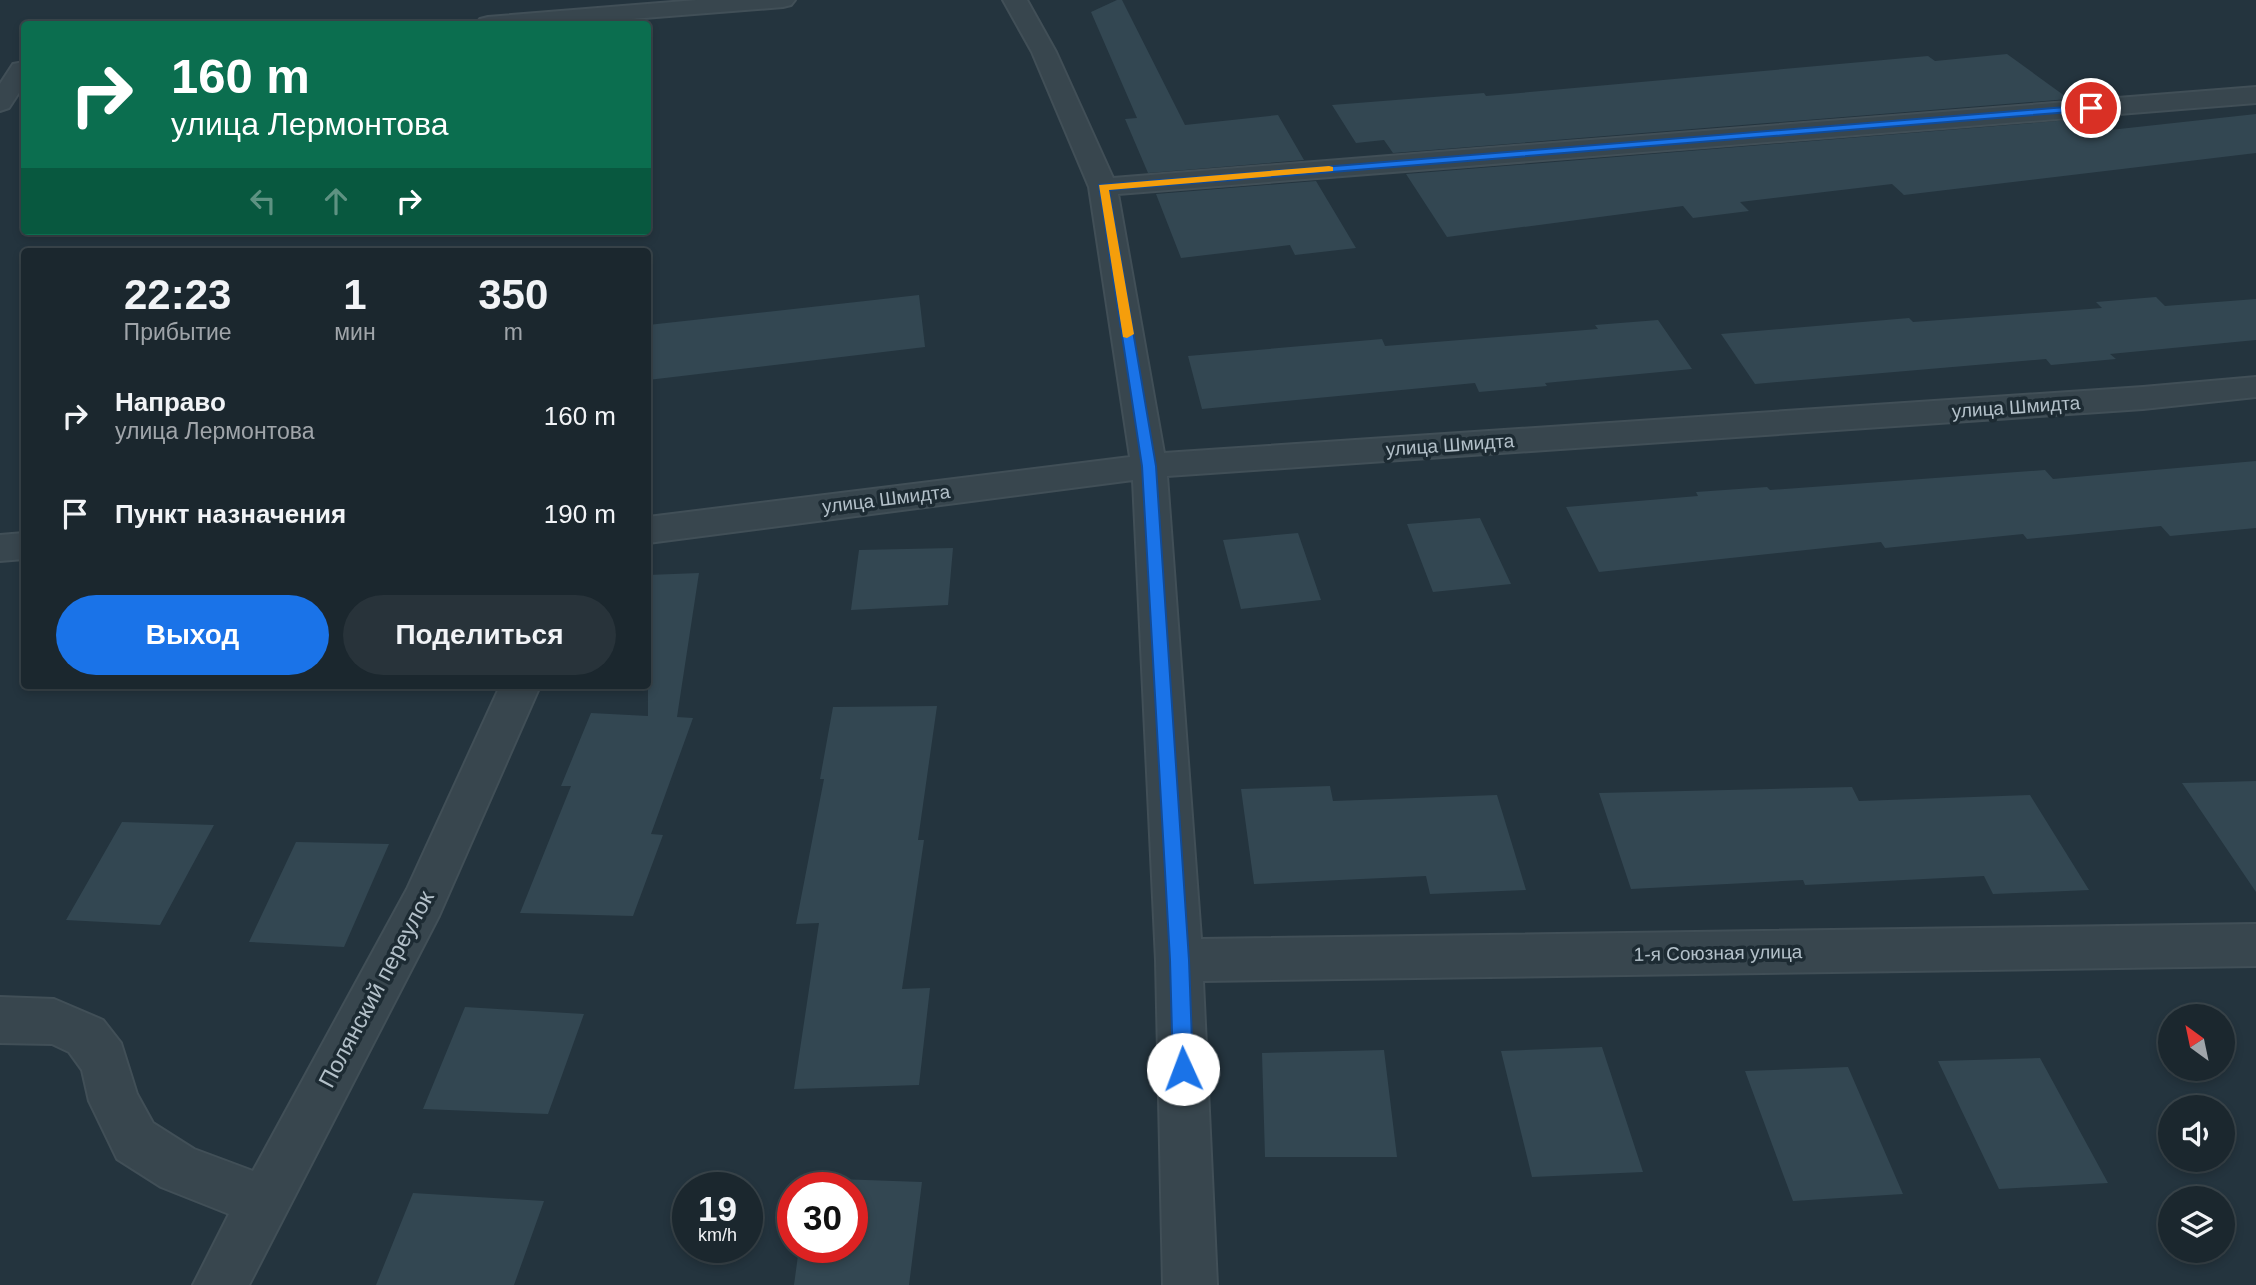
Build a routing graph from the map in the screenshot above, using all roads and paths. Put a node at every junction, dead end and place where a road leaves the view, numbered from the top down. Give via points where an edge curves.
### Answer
1 (783, 0) edge
2 (1015, 0) edge
3 (525, 21) edge
4 (16, 69) edge
5 (2256, 95) edge
6 (0, 103) edge
7 (1103, 187) junction
8 (2256, 387) edge
9 (1149, 466) junction
10 (651, 530) edge
11 (21, 546) edge
12 (0, 548) edge
13 (519, 689) edge
14 (2256, 945) edge
15 (1179, 960) junction
16 (0, 1020) edge
17 (265, 1201) junction
18 (220, 1285) edge
19 (1190, 1285) edge

1 - 3 street
2 - 7 street via 1044,52
4 - 6 street
5 - 7 street
7 - 9 street
8 - 9 street, улица Шмидта
9 - 10 street, улица Шмидта
9 - 15 street
11 - 12 street
13 - 17 street, Полянский переулок via 423,902
14 - 15 street, 1-я Союзная улица
15 - 19 street
16 - 17 street via 54,1022 86,1036 104,1060 114,1101 135,1141 179,1169
17 - 18 street, Полянский переулок

